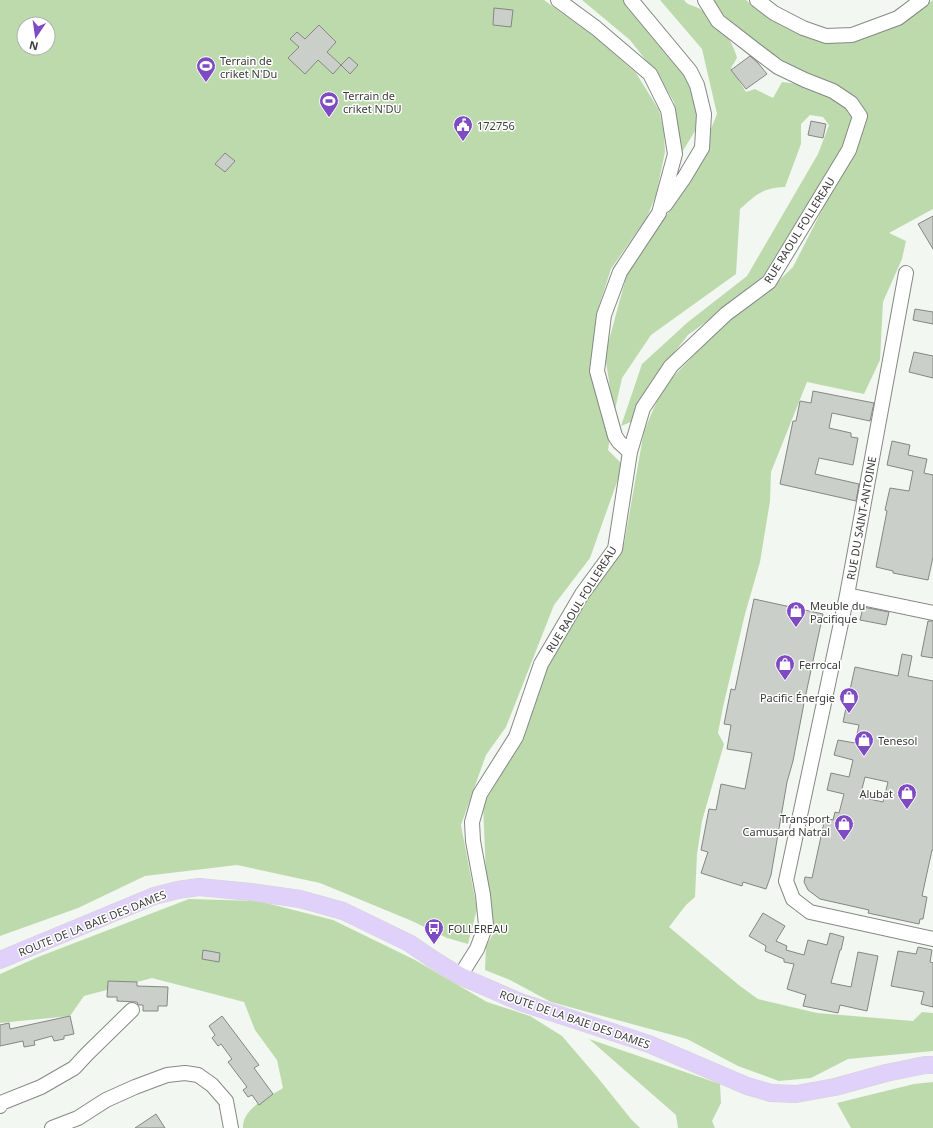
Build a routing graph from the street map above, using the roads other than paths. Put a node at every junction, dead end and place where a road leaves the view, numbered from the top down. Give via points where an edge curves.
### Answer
1 (558, 0) edge
2 (631, 0) edge
3 (705, 0) edge
4 (757, 0) edge
5 (922, 0) edge
6 (659, 214) junction
7 (906, 273) dead end
8 (630, 452) junction
9 (847, 594) junction
10 (933, 613) edge
11 (933, 939) edge
12 (0, 960) edge
13 (460, 976) junction
14 (132, 1010) dead end
15 (933, 1065) edge
16 (0, 1106) edge
17 (52, 1128) edge
18 (231, 1128) edge

1 - 6 street via 650,74 668,110 675,154
2 - 6 street via 690,71 697,85 704,114 702,148
3 - 8 street, RUE RAOUL FOLLEREAU via 718,21 758,52 804,80 833,91 851,103 860,116 848,150 769,282 726,314 671,366 643,408
4 - 5 street via 774,13 826,36 852,35 898,18
6 - 8 street via 620,272 604,315 598,357 597,371 615,436
7 - 9 street, RUE DU SAINT-ANTOINE
8 - 13 street, RUE RAOUL FOLLEREAU via 615,549 582,594 541,664 516,737 480,794 472,822 486,925 477,949
9 - 10 street
9 - 11 street, RUE DU SAINT-ANTOINE via 786,881 793,899 810,912
12 - 13 main road, ROUTE DE LA BAIE DES DAMES via 154,896 199,887 300,898 343,911 409,943
13 - 15 main road, ROUTE DE LA BAIE DES DAMES via 520,1002 649,1044 746,1086 771,1093 796,1094
14 - 16 street via 74,1068
17 - 18 street via 78,1118 106,1100 135,1087 167,1075 185,1073 198,1075 212,1085 226,1101

